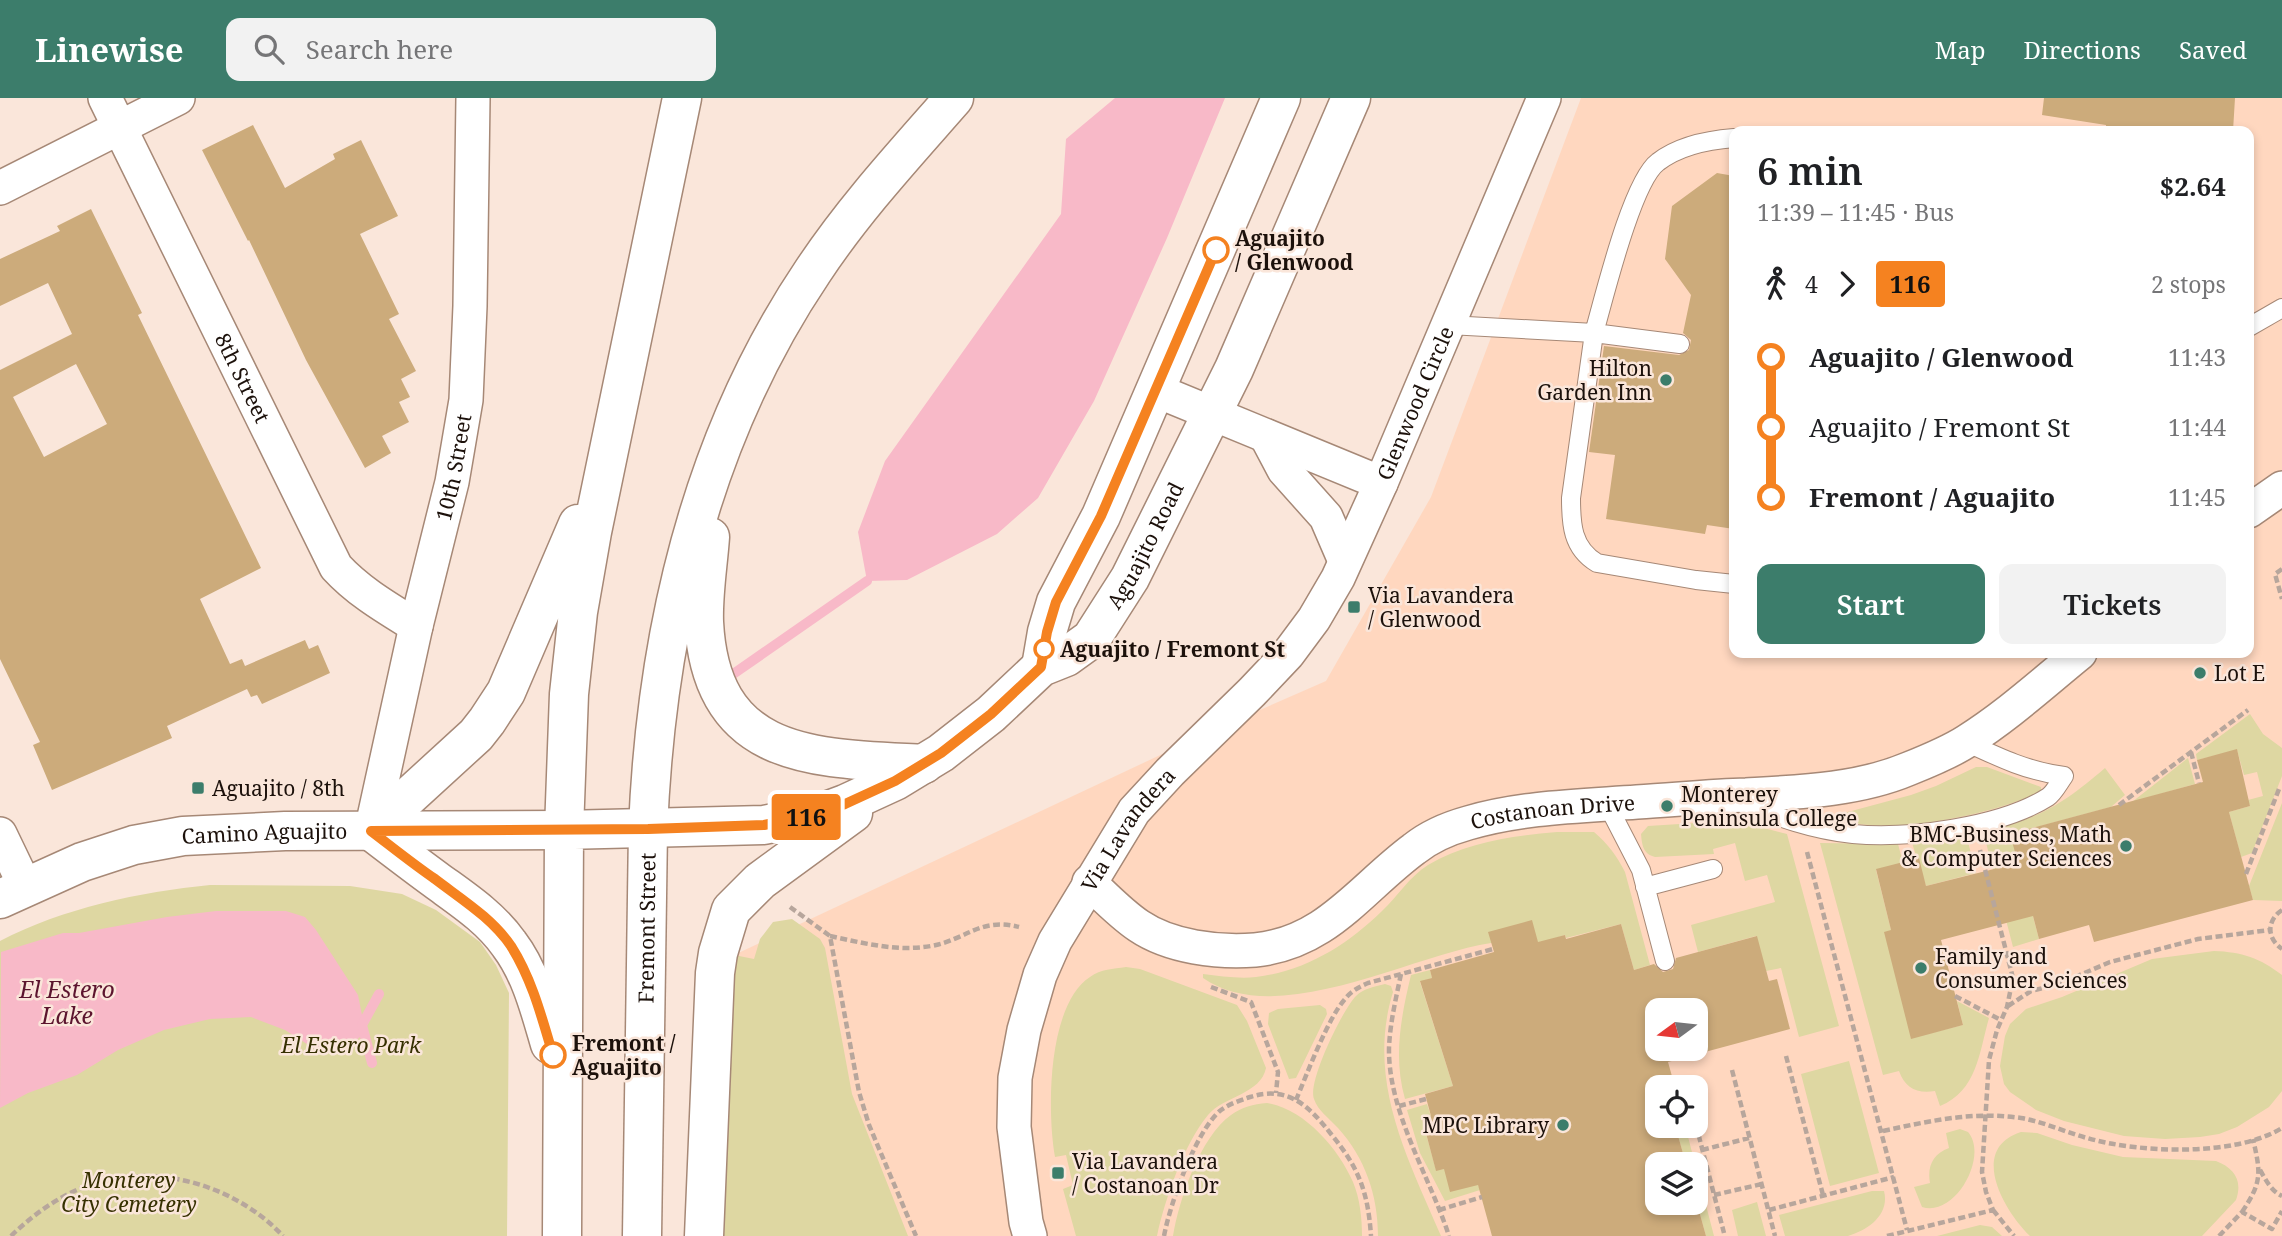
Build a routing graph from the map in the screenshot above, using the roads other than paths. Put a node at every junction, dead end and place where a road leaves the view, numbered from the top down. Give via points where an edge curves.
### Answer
1 (106, 98) edge
2 (178, 98) edge
3 (473, 98) edge
4 (682, 98) edge
5 (954, 98) edge
6 (1281, 98) edge
7 (1351, 98) edge
8 (1544, 98) edge
9 (120, 127) junction
10 (1729, 138) edge
11 (0, 188) edge
12 (2282, 308) edge
13 (2254, 324) edge
14 (1449, 325) junction
15 (1594, 333) junction
16 (1680, 344) dead end
17 (1155, 390) junction
18 (1212, 415) junction
19 (1266, 436) junction
20 (609, 451) junction
21 (719, 451) junction
22 (1381, 483) junction
23 (2282, 488) edge
24 (2254, 508) edge
25 (1345, 561) junction
26 (1729, 583) edge
27 (416, 626) junction
28 (2074, 658) edge
29 (1041, 667) junction
30 (1966, 742) junction
31 (924, 764) junction
32 (1723, 796) junction
33 (1607, 804) junction
34 (648, 829) junction
35 (564, 830) junction
36 (371, 831) junction
37 (0, 834) edge
38 (1713, 869) dead end
39 (1089, 882) junction
40 (1645, 887) junction
41 (13, 893) edge
42 (1665, 961) dead end
43 (561, 1082) junction
44 (562, 1236) edge
45 (642, 1236) edge
46 (704, 1236) edge
47 (1030, 1236) edge

1 - 9 street, 8th Street
2 - 9 street
3 - 27 street, 10th Street via 466,400 452,482
4 - 20 main road
5 - 21 main road via 813,271 751,378
6 - 17 main road
7 - 18 main road, Aguajito Road
8 - 14 street, Glenwood Circle
9 - 11 street
9 - 27 street, 8th Street via 336,567 368,596
10 - 15 lane via 1682,148 1656,163 1639,188
12 - 13 lane
14 - 15 lane
14 - 22 street, Glenwood Circle
15 - 16 lane
15 - 26 lane via 1572,498 1576,542 1597,563
17 - 18 street, Glenwood Circle
17 - 29 main road via 1101,516 1056,602
18 - 19 street, Glenwood Circle
18 - 29 main road, Aguajito Road via 1107,616 1091,639
19 - 22 street, Glenwood Circle
19 - 25 street via 1284,470 1326,517
20 - 35 main road via 573,653
20 - 36 main road via 497,707 476,735
21 - 31 main road via 704,620 710,666 729,709 760,736 797,751 839,759
21 - 34 main road, Fremont Street via 695,521 668,637 651,760
22 - 25 street, Via Lavandera
23 - 24 street
25 - 39 street, Via Lavandera via 1314,620 1288,654 1134,811
27 - 36 street, 10th Street
28 - 30 street, Costanoan Drive
29 - 31 main road, Camino Aguajito via 977,726
30 - 32 street, Costanoan Drive via 1906,770 1851,785
30 - 32 lane via 2037,773 2064,776 2050,796 2017,811 1941,831 1902,835 1854,834 1793,823
31 - 34 main road, Camino Aguajito via 869,794 818,814 737,827
31 - 46 main road via 783,863 731,910 715,973
32 - 33 street, Costanoan Drive
33 - 39 street, Costanoan Drive via 1497,817 1439,834 1415,847 1350,907 1313,932 1283,945 1255,950 1199,947 1151,932 1129,919
33 - 40 lane
34 - 35 main road, Camino Aguajito
34 - 45 main road, Fremont Street
35 - 36 main road, Camino Aguajito
35 - 43 main road
36 - 41 main road, Camino Aguajito via 247,832 159,840 82,862
36 - 43 main road via 466,901 509,944 538,1002
37 - 41 street
38 - 40 lane
39 - 47 street, Via Lavandera via 1040,975 1015,1078 1014,1127
40 - 42 lane
43 - 44 main road

